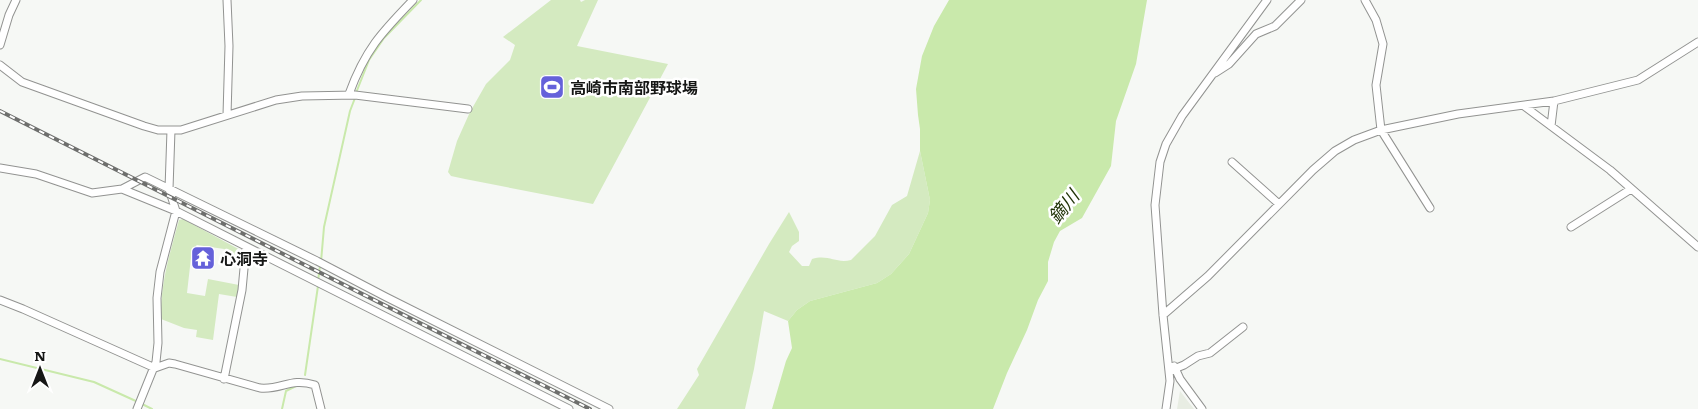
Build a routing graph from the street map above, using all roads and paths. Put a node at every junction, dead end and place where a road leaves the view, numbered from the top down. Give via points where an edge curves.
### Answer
1 (16, 0) edge
2 (227, 0) edge
3 (413, 0) edge
4 (1267, 0) edge
5 (1301, 0) edge
6 (1366, 0) edge
7 (1698, 42) edge
8 (0, 45) edge
9 (0, 66) edge
10 (1212, 74) junction
11 (349, 94) junction
12 (1554, 101) junction
13 (1524, 106) junction
14 (468, 109) dead end
15 (227, 114) junction
16 (1551, 126) junction
17 (170, 130) junction
18 (1381, 130) junction
19 (1232, 162) dead end
20 (0, 168) edge
21 (122, 189) junction
22 (169, 189) junction
23 (1631, 189) junction
24 (1279, 204) junction
25 (1430, 208) dead end
26 (176, 211) junction
27 (1571, 227) dead end
28 (246, 247) junction
29 (1698, 247) edge
30 (0, 300) edge
31 (1163, 315) junction
32 (1243, 327) dead end
33 (155, 368) junction
34 (1172, 370) junction
35 (224, 379) junction
36 (137, 409) edge
37 (321, 409) edge
38 (568, 409) edge
39 (609, 409) edge
40 (1166, 409) edge
41 (1202, 409) edge

1 - 8 street
2 - 15 street
3 - 11 street via 379,35 358,69
4 - 10 street
5 - 10 street via 1275,26 1256,34 1229,64
6 - 18 street via 1383,44 1376,85
7 - 12 street via 1638,80
9 - 17 street via 22,82 144,126
10 - 31 street via 1182,116 1160,162 1155,205
11 - 14 street
11 - 15 street via 287,97
12 - 13 street
12 - 16 street
13 - 16 street
13 - 18 street via 1458,114
15 - 17 street via 181,130
16 - 23 street
17 - 22 street
18 - 24 street via 1335,151
18 - 25 street
19 - 24 street
20 - 21 street via 36,174 92,194
21 - 22 street via 144,177
21 - 26 street
22 - 26 street
22 - 39 street
23 - 27 street
23 - 29 street
24 - 31 street via 1208,276
26 - 28 street
26 - 33 street via 160,272
28 - 35 street via 242,290
28 - 38 street
30 - 33 street
31 - 34 street
32 - 34 street via 1210,353
33 - 35 street via 175,364
33 - 36 street
34 - 40 street
34 - 41 street
35 - 37 street via 266,389 297,381 315,384

